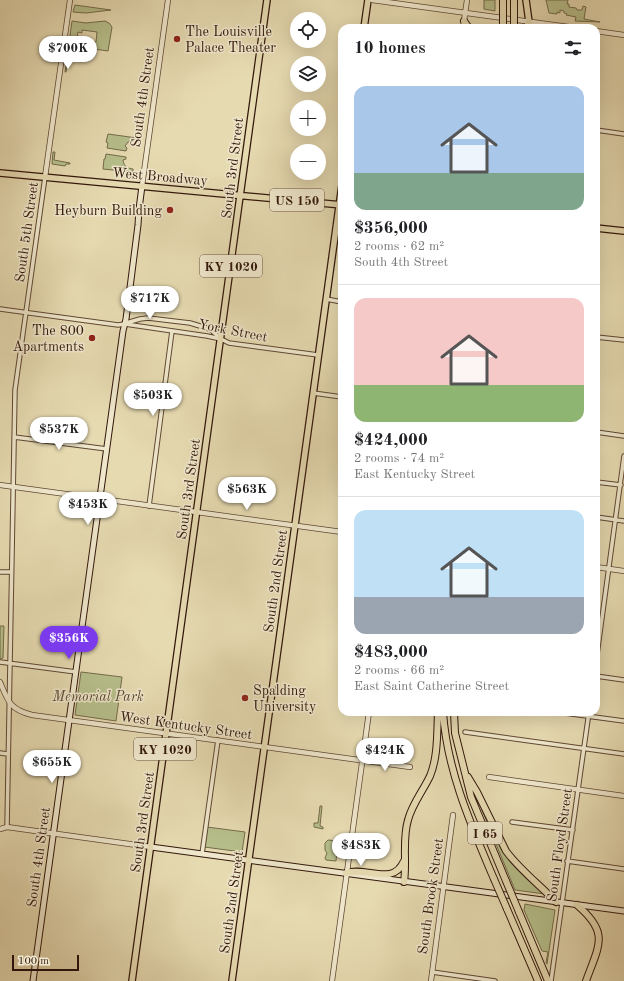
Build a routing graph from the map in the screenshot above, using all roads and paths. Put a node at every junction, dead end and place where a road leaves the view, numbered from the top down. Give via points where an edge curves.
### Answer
1 (70, 0) edge
2 (168, 0) edge
3 (267, 0) edge
4 (368, 0) edge
5 (372, 0) edge
6 (467, 0) edge
7 (503, 0) edge
8 (514, 0) edge
9 (526, 0) edge
10 (465, 13) junction
11 (464, 21) junction
12 (365, 24) edge
13 (464, 24) edge
14 (466, 24) edge
15 (503, 24) edge
16 (514, 24) edge
17 (519, 24) edge
18 (529, 24) edge
19 (600, 32) edge
20 (624, 35) edge
21 (600, 131) edge
22 (624, 134) edge
23 (0, 173) edge
24 (45, 177) junction
25 (142, 186) junction
26 (240, 195) junction
27 (338, 204) edge
28 (338, 223) edge
29 (600, 228) edge
30 (624, 231) edge
31 (326, 300) junction
32 (338, 302) edge
33 (0, 309) edge
34 (26, 312) junction
35 (125, 324) junction
36 (172, 331) junction
37 (600, 337) edge
38 (221, 338) junction
39 (624, 340) edge
40 (318, 355) junction
41 (313, 393) junction
42 (338, 396) edge
43 (600, 433) edge
44 (624, 436) edge
45 (14, 437) junction
46 (106, 449) junction
47 (624, 456) edge
48 (600, 482) edge
49 (0, 485) edge
50 (621, 485) junction
51 (12, 487) junction
52 (100, 499) junction
53 (149, 506) junction
54 (197, 512) junction
55 (600, 518) edge
56 (616, 520) junction
57 (624, 521) edge
58 (295, 526) junction
59 (338, 531) edge
60 (600, 567) edge
61 (609, 568) junction
62 (624, 571) edge
63 (0, 572) edge
64 (11, 572) junction
65 (600, 633) edge
66 (0, 662) edge
67 (10, 662) junction
68 (76, 672) junction
69 (600, 677) edge
70 (624, 680) edge
71 (0, 682) edge
72 (9, 701) junction
73 (368, 716) edge
74 (439, 716) edge
75 (442, 716) edge
76 (454, 716) edge
77 (589, 716) edge
78 (599, 716) edge
79 (69, 720) junction
80 (440, 721) junction
81 (624, 721) edge
82 (465, 732) dead end
83 (167, 733) junction
84 (218, 740) junction
85 (264, 747) junction
86 (584, 749) junction
87 (0, 753) edge
88 (8, 754) junction
89 (624, 754) edge
90 (362, 760) junction
91 (410, 767) dead end
92 (489, 777) dead end
93 (470, 784) junction
94 (578, 790) junction
95 (624, 796) edge
96 (454, 815) dead end
97 (512, 822) dead end
98 (7, 827) junction
99 (0, 828) edge
100 (573, 830) junction
101 (54, 833) junction
102 (151, 847) junction
103 (202, 854) junction
104 (248, 860) junction
105 (405, 860) junction
106 (568, 861) junction
107 (624, 869) edge
108 (346, 873) junction
109 (404, 882) junction
110 (443, 886) junction
111 (559, 902) junction
112 (577, 905) junction
113 (624, 911) edge
114 (432, 972) junction
115 (33, 981) edge
116 (132, 981) edge
117 (232, 981) edge
118 (332, 981) edge
119 (431, 981) edge
120 (495, 981) edge
121 (538, 981) edge
122 (548, 981) edge
123 (552, 981) edge
124 (586, 981) edge

1 - 24 street, South 5th Street
2 - 25 street, South 4th Street
3 - 26 main road, South 3rd Street
4 - 12 main road
5 - 10 street
6 - 10 street
7 - 15 highway, bridge
8 - 16 highway, bridge
9 - 18 main road
10 - 11 street
10 - 17 street
11 - 13 street
11 - 14 highway
19 - 20 street
21 - 22 street
23 - 24 main road, West Broadway / US 150
24 - 25 main road, West Broadway / US 150
24 - 34 street, South 5th Street
25 - 26 main road, West Broadway / US 150
25 - 35 main road, South 4th Street
26 - 27 main road, West Broadway / US 150
26 - 38 main road, South 3rd Street / KY 1020
28 - 31 main road, South 2nd Street
29 - 30 main road
31 - 32 street
31 - 40 main road, South 2nd Street
33 - 34 street, York Street
34 - 35 street, York Street
34 - 45 street, South 5th Street via 15,390
35 - 36 street, York Street
35 - 38 street via 148,318 185,322 210,329
35 - 46 main road, South 4th Street
36 - 38 street, York Street
36 - 53 street
37 - 39 street
38 - 40 street, York Street via 229,343
38 - 54 main road, South 3rd Street / KY 1020
40 - 41 main road, South 2nd Street
41 - 42 street
41 - 58 main road, South 2nd Street
43 - 44 street
45 - 46 street
45 - 51 street, South 5th Street
46 - 52 main road, South 4th Street
47 - 50 street
48 - 50 street
49 - 51 street
50 - 56 street
51 - 52 street
51 - 64 street, South 5th Street
52 - 53 street
52 - 68 main road, South 4th Street
53 - 54 street
54 - 58 street
54 - 83 main road, South 3rd Street / KY 1020
55 - 56 street
56 - 57 street
56 - 61 street
58 - 59 street
58 - 85 main road, South 2nd Street
60 - 61 street
61 - 62 street
61 - 65 street
63 - 64 street
64 - 67 street, South 5th Street
66 - 67 street
67 - 68 street
67 - 72 street, South 5th Street
68 - 79 main road, South 4th Street
69 - 70 street
71 - 72 street, West Kentucky Street
72 - 79 street, West Kentucky Street via 13,707 25,713
72 - 88 street, South 5th Street
73 - 90 street
74 - 80 highway
75 - 80 highway, I 65
76 - 93 highway via 455,733
77 - 86 street, South Floyd Street
78 - 81 street
79 - 83 street, West Kentucky Street
79 - 101 main road, South 4th Street
80 - 105 highway via 432,770 407,825
80 - 121 highway, I 65, bridge via 462,800
82 - 86 street
83 - 84 street, West Kentucky Street
83 - 102 main road, South 3rd Street / KY 1020
84 - 85 street, West Kentucky Street
84 - 103 street
85 - 90 street, West Kentucky Street
85 - 104 main road, South 2nd Street
86 - 89 street
86 - 94 street, South Floyd Street
87 - 88 street
88 - 98 street, South 5th Street
90 - 91 street, West Kentucky Street
90 - 108 street
92 - 94 street
93 - 111 highway via 506,851 530,877
93 - 122 highway, I 65, bridge via 482,824
94 - 95 street
94 - 100 street, South Floyd Street
96 - 110 street, South Brook Street
97 - 100 street
98 - 99 street
98 - 101 street
100 - 106 street, South Floyd Street
101 - 102 street
101 - 115 main road, South 4th Street
102 - 103 main road
102 - 116 main road, South 3rd Street / KY 1020
103 - 104 main road
104 - 108 main road
104 - 117 main road, South 2nd Street
105 - 108 highway via 400,869 392,874 354,870
105 - 109 highway
106 - 107 street
106 - 111 street, South Floyd Street
108 - 109 main road
108 - 118 street
109 - 110 main road
110 - 111 main road
110 - 114 street, South Brook Street
111 - 112 main road
111 - 123 street, South Floyd Street
112 - 113 main road
112 - 124 highway via 594,921 599,934 595,956
114 - 119 street, South Brook Street
114 - 120 street

